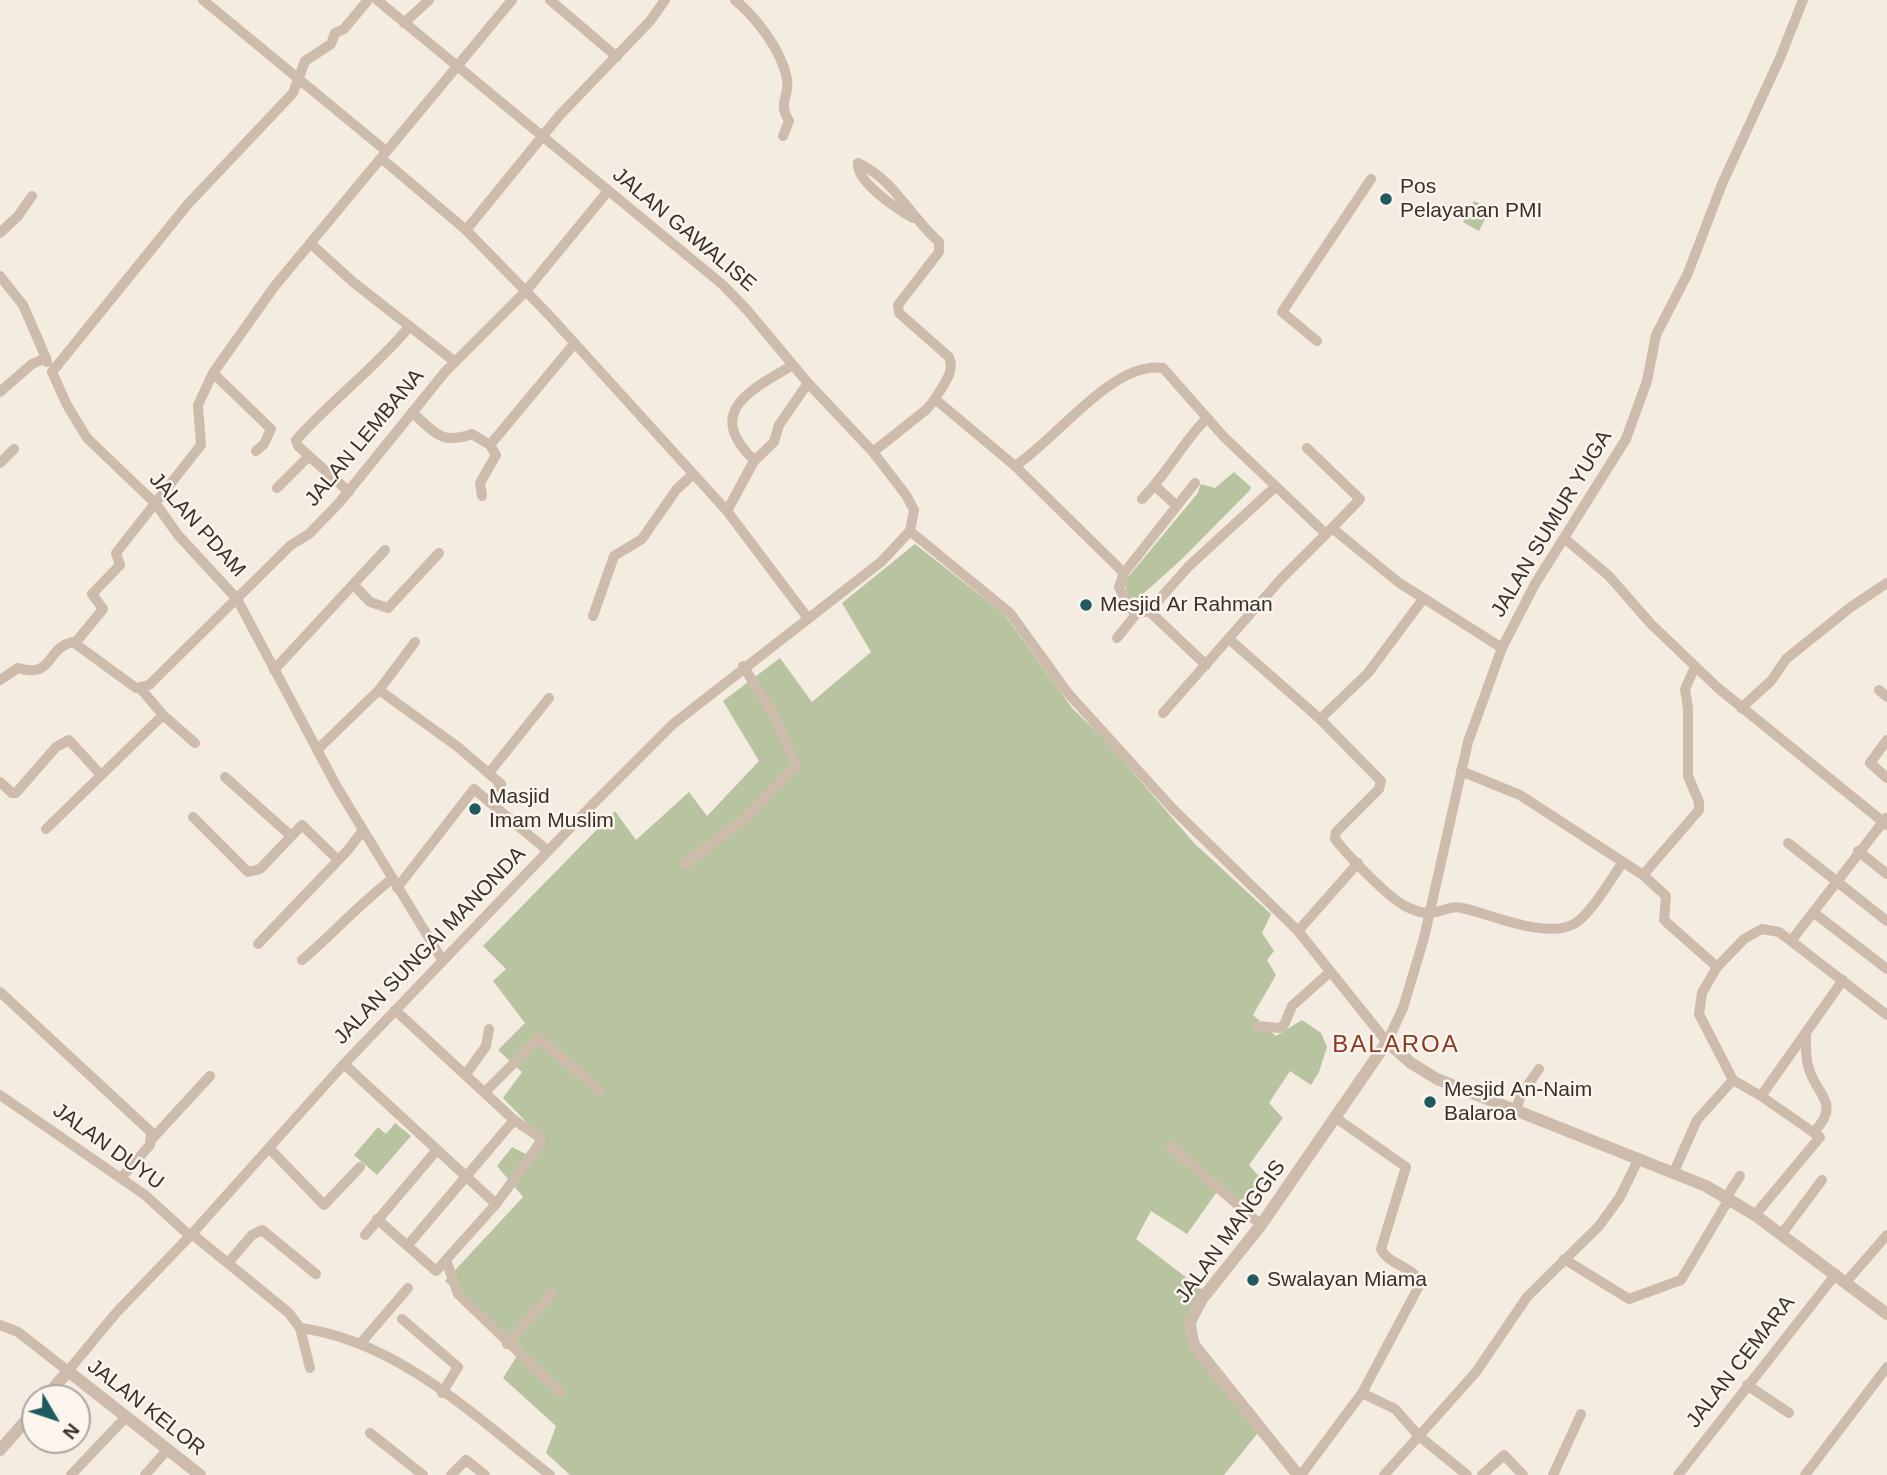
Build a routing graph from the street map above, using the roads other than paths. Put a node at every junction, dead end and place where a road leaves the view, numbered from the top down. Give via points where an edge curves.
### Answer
1 (203, 0) edge
2 (369, 0) edge
3 (377, 0) edge
4 (429, 0) edge
5 (512, 0) edge
6 (550, 0) edge
7 (665, 0) edge
8 (754, 0) edge
9 (1803, 0) edge
10 (736, 1) edge
11 (404, 23) junction
12 (617, 57) junction
13 (456, 66) junction
14 (299, 80) junction
15 (542, 136) junction
16 (783, 136) dead end
17 (384, 154) junction
18 (1371, 179) dead end
19 (608, 191) junction
20 (32, 196) dead end
21 (917, 220) junction
22 (466, 230) junction
23 (0, 233) edge
24 (310, 243) junction
25 (0, 276) edge
26 (526, 291) junction
27 (409, 327) junction
28 (1317, 341) dead end
29 (574, 344) junction
30 (46, 358) junction
31 (454, 361) junction
32 (793, 365) junction
33 (52, 372) junction
34 (213, 373) junction
35 (808, 383) junction
36 (0, 392) edge
37 (935, 399) junction
38 (412, 412) junction
39 (1208, 418) junction
40 (490, 444) junction
41 (1307, 447) dead end
42 (14, 449) dead end
43 (256, 451) dead end
44 (873, 452) junction
45 (309, 456) junction
46 (754, 460) junction
47 (0, 463) edge
48 (1015, 466) junction
49 (692, 475) junction
50 (1195, 483) dead end
51 (1155, 486) junction
52 (1275, 487) junction
53 (277, 488) dead end
54 (349, 492) junction
55 (482, 496) dead end
56 (1142, 499) dead end
57 (1177, 506) junction
58 (154, 507) junction
59 (727, 511) junction
60 (910, 531) junction
61 (1329, 531) junction
62 (1564, 538) junction
63 (385, 550) dead end
64 (439, 552) dead end
65 (1124, 573) junction
66 (1887, 583) edge
67 (354, 584) junction
68 (237, 599) junction
69 (1423, 599) junction
70 (1149, 611) junction
71 (1137, 613) junction
72 (593, 615) dead end
73 (807, 617) junction
74 (1117, 638) dead end
75 (1229, 639) junction
76 (76, 642) junction
77 (415, 642) dead end
78 (1502, 648) junction
79 (1206, 664) junction
80 (743, 666) junction
81 (1695, 667) junction
82 (274, 670) junction
83 (0, 680) edge
84 (142, 689) junction
85 (379, 691) junction
86 (550, 698) dead end
87 (1741, 708) junction
88 (1163, 713) dead end
89 (163, 715) junction
90 (1320, 719) junction
91 (1887, 740) edge
92 (195, 743) dead end
93 (317, 750) junction
94 (1461, 771) junction
95 (489, 773) junction
96 (101, 775) junction
97 (225, 777) dead end
98 (1887, 778) edge
99 (0, 782) edge
100 (489, 802) junction
101 (192, 817) dead end
102 (1886, 821) edge
103 (46, 829) dead end
104 (363, 830) junction
105 (290, 835) junction
106 (1788, 843) dead end
107 (548, 851) junction
108 (1858, 851) junction
109 (337, 859) junction
110 (1623, 862) junction
111 (1358, 863) junction
112 (684, 865) dead end
113 (1887, 874) edge
114 (1643, 875) junction
115 (1835, 882) junction
116 (394, 883) junction
117 (1813, 912) junction
118 (1430, 915) junction
119 (1887, 921) edge
120 (1298, 931) junction
121 (1791, 941) junction
122 (258, 944) dead end
123 (302, 960) dead end
124 (443, 961) junction
125 (1717, 967) junction
126 (1887, 969) edge
127 (1330, 972) junction
128 (1843, 980) junction
129 (0, 992) edge
130 (395, 1010) junction
131 (1887, 1015) edge
132 (1257, 1026) dead end
133 (489, 1029) dead end
134 (1806, 1032) junction
135 (1387, 1042) junction
136 (344, 1064) junction
137 (1539, 1069) dead end
138 (466, 1074) junction
139 (210, 1076) dead end
140 (1733, 1080) junction
141 (485, 1091) junction
142 (600, 1091) dead end
143 (0, 1095) edge
144 (1761, 1096) junction
145 (1515, 1112) junction
146 (1336, 1118) junction
147 (514, 1120) junction
148 (1815, 1131) junction
149 (152, 1139) junction
150 (1170, 1146) dead end
151 (268, 1148) junction
152 (436, 1151) junction
153 (1639, 1158) junction
154 (360, 1167) dead end
155 (1673, 1174) junction
156 (1740, 1176) dead end
157 (121, 1178) junction
158 (467, 1178) junction
159 (1822, 1180) dead end
160 (1727, 1198) junction
161 (496, 1204) junction
162 (1755, 1215) junction
163 (377, 1219) junction
164 (1261, 1225) junction
165 (191, 1235) junction
166 (365, 1235) dead end
167 (1781, 1235) junction
168 (1887, 1235) edge
169 (408, 1245) junction
170 (1564, 1259) junction
171 (446, 1260) junction
172 (228, 1263) junction
173 (316, 1274) dead end
174 (1841, 1278) junction
175 (408, 1289) dead end
176 (552, 1293) dead end
177 (1887, 1314) edge
178 (402, 1320) dead end
179 (0, 1325) edge
180 (300, 1328) junction
181 (360, 1344) junction
182 (507, 1344) junction
183 (1887, 1367) edge
184 (310, 1368) dead end
185 (68, 1371) junction
186 (57, 1384) edge
187 (1747, 1385) junction
188 (560, 1392) dead end
189 (442, 1393) junction
190 (1362, 1393) junction
191 (1788, 1413) dead end
192 (1581, 1414) dead end
193 (125, 1418) junction
194 (21, 1426) edge
195 (370, 1433) dead end
196 (1419, 1436) junction
197 (0, 1450) edge
198 (167, 1450) junction
199 (71, 1475) edge
200 (145, 1475) edge
201 (200, 1475) edge
202 (423, 1475) edge
203 (451, 1475) edge
204 (485, 1475) edge
205 (550, 1475) edge
206 (1300, 1475) edge
207 (1384, 1475) edge
208 (1467, 1475) edge
209 (1482, 1475) edge
210 (1523, 1475) edge
211 (1553, 1475) edge
212 (1678, 1475) edge
213 (1805, 1475) edge

1 - 14 street
2 - 14 street via 335,33 331,44 308,59
3 - 11 street, JALAN GAWALISE
4 - 11 street
5 - 13 street
6 - 12 street
7 - 12 street
8 - 10 street
9 - 62 street, JALAN SUMUR YUGA via 1688,273 1656,335 1647,381 1626,439
10 - 16 street via 773,44 787,78 782,108 789,121
11 - 13 street, JALAN GAWALISE
12 - 15 street
13 - 15 street, JALAN GAWALISE
13 - 17 street
14 - 17 street
14 - 33 street via 293,93 193,198
15 - 19 street, JALAN GAWALISE
15 - 22 street
17 - 22 street
17 - 24 street
18 - 28 street via 1282,312
19 - 26 street, JALAN LEMBANA
19 - 32 street, JALAN GAWALISE via 723,285
20 - 23 street
21 - 21 street via 874,188 859,172 858,163 902,197
21 - 37 street via 939,242 939,252 898,305 899,313 952,364
22 - 26 street
24 - 27 street
24 - 34 street
25 - 30 street, JALAN PDAM via 23,305
26 - 29 street
26 - 31 street, JALAN LEMBANA
27 - 31 street
27 - 45 street via 383,358 346,388 297,439
29 - 40 street
29 - 49 street
30 - 33 street, JALAN PDAM
30 - 36 street via 32,363
31 - 38 street, JALAN LEMBANA
32 - 35 street, JALAN GAWALISE
32 - 46 street via 741,399 730,424 733,437
33 - 58 street, JALAN PDAM via 87,438
34 - 43 street via 271,429
34 - 58 street via 198,405 201,445
35 - 44 street, JALAN GAWALISE
35 - 46 street via 779,425 772,444
37 - 44 street
37 - 48 street
38 - 40 street via 448,439 472,434
38 - 54 street, JALAN LEMBANA
39 - 48 street via 1163,368 1147,366 1120,378
39 - 51 street via 1185,440
39 - 52 street
40 - 55 street via 496,455 480,483
41 - 61 street via 1360,499
42 - 47 street
44 - 60 street, JALAN GAWALISE via 914,510
45 - 53 street
45 - 54 street
46 - 59 street
48 - 65 street
49 - 59 street
49 - 72 street via 642,539 614,556
50 - 57 street
51 - 56 street
51 - 57 street
52 - 61 street
52 - 70 street via 1189,566
54 - 68 street, JALAN LEMBANA
57 - 65 street
58 - 68 street, JALAN PDAM
58 - 76 street via 116,552 120,565 92,594 103,610
59 - 73 street
60 - 73 street, JALAN SUNGAI MANONDA via 881,562
60 - 120 street via 1010,613 1067,692 1173,809
61 - 69 street
61 - 75 street
62 - 78 street, JALAN SUMUR YUGA
62 - 81 street via 1609,576
63 - 67 street
64 - 67 street via 388,608 370,602
65 - 71 street via 1119,587 1129,608
66 - 87 street via 1786,659 1771,681
67 - 82 street
68 - 82 street, JALAN PDAM
68 - 84 street, JALAN LEMBANA
69 - 78 street
69 - 90 street via 1368,673
70 - 71 street
70 - 79 street
71 - 74 street
73 - 80 street, JALAN SUNGAI MANONDA
75 - 79 street
75 - 90 street
76 - 83 street via 63,646 40,671 15,669
76 - 84 street via 133,687
77 - 85 street
78 - 94 street, JALAN SUMUR YUGA
79 - 88 street
80 - 107 street, JALAN SUNGAI MANONDA via 673,724
80 - 112 street via 774,715 796,766 742,821
81 - 87 street
81 - 114 street via 1685,688 1688,776 1699,810
82 - 93 street, JALAN PDAM
84 - 89 street
85 - 93 street
85 - 95 street
86 - 95 street
87 - 102 street
89 - 92 street
89 - 96 street
90 - 111 street via 1381,781 1379,789 1335,834
91 - 98 street via 1870,763
93 - 104 street, JALAN PDAM
94 - 110 street via 1520,795
94 - 118 street, JALAN SUMUR YUGA
95 - 100 street via 501,785
96 - 99 street via 69,740 56,747 16,793
96 - 103 street
97 - 105 street
100 - 107 street
100 - 116 street via 470,790
101 - 105 street via 248,872 260,869
102 - 108 street
104 - 109 street
104 - 116 street, JALAN PDAM
105 - 109 street via 302,825
106 - 115 street
107 - 124 street, JALAN SUNGAI MANONDA
108 - 113 street
108 - 115 street
109 - 122 street
110 - 114 street
110 - 118 street via 1572,925 1510,924 1460,907
111 - 118 street via 1399,902
111 - 120 street
114 - 125 street via 1666,896 1664,920
115 - 117 street
115 - 119 street
116 - 123 street via 359,904
116 - 124 street, JALAN PDAM
117 - 121 street
117 - 126 street
118 - 135 street, JALAN SUMUR YUGA via 1403,1008
120 - 127 street
121 - 125 street via 1779,932 1762,929 1744,939
121 - 128 street
124 - 130 street, JALAN SUNGAI MANONDA
125 - 140 street via 1702,993 1699,1014
127 - 132 street via 1292,1006 1284,1025
127 - 135 street
128 - 131 street
128 - 134 street
129 - 149 street via 144,1124
130 - 136 street, JALAN SUNGAI MANONDA
130 - 138 street
133 - 138 street via 486,1046
134 - 144 street
134 - 148 street via 1809,1071 1827,1105 1827,1114
135 - 145 street via 1437,1079
135 - 146 street, JALAN MANGGIS
136 - 151 street, JALAN SUNGAI MANONDA
136 - 152 street
137 - 145 street
138 - 141 street
139 - 149 street
140 - 144 street
140 - 155 street via 1697,1120
141 - 142 street via 539,1038
141 - 147 street
143 - 157 street, JALAN DUYU
144 - 148 street
145 - 153 street
146 - 164 street, JALAN MANGGIS
146 - 190 street via 1406,1167 1381,1249 1384,1256 1420,1281
147 - 158 street
147 - 161 street via 538,1136 540,1146
148 - 162 street via 1820,1139
149 - 157 street
150 - 164 street
151 - 154 street via 324,1205
151 - 165 street, JALAN SUNGAI MANONDA
152 - 158 street
152 - 163 street
153 - 155 street
153 - 170 street via 1612,1210
155 - 160 street
156 - 160 street
157 - 165 street, JALAN DUYU
158 - 161 street
158 - 169 street
159 - 167 street
160 - 162 street
160 - 170 street via 1684,1277 1661,1289 1629,1299
161 - 171 street
162 - 167 street
163 - 166 street
163 - 169 street
164 - 206 street, JALAN MANGGIS via 1202,1299 1189,1323 1190,1334
165 - 172 street, JALAN DUYU
165 - 185 street, JALAN SUNGAI MANONDA
167 - 174 street
168 - 174 street, JALAN CEMARA
169 - 171 street via 436,1271
170 - 196 street via 1527,1297 1476,1372
171 - 182 street via 458,1294
172 - 173 street via 262,1230
172 - 180 street, JALAN DUYU
174 - 177 street
174 - 187 street, JALAN CEMARA
175 - 181 street
176 - 182 street
178 - 189 street via 458,1367
179 - 185 street via 18,1332
180 - 181 street via 331,1332
180 - 184 street
181 - 189 street
182 - 188 street
183 - 213 street
185 - 186 street, JALAN SUNGAI MANONDA
185 - 193 street, JALAN KELOR
187 - 191 street
187 - 212 street, JALAN CEMARA
189 - 205 street
190 - 196 street via 1395,1409
190 - 206 street
192 - 211 street
193 - 198 street, JALAN KELOR
193 - 199 street
194 - 197 street
195 - 202 street
196 - 207 street
196 - 208 street
198 - 200 street
198 - 201 street, JALAN KELOR
203 - 204 street via 467,1461
209 - 210 street via 1504,1455

